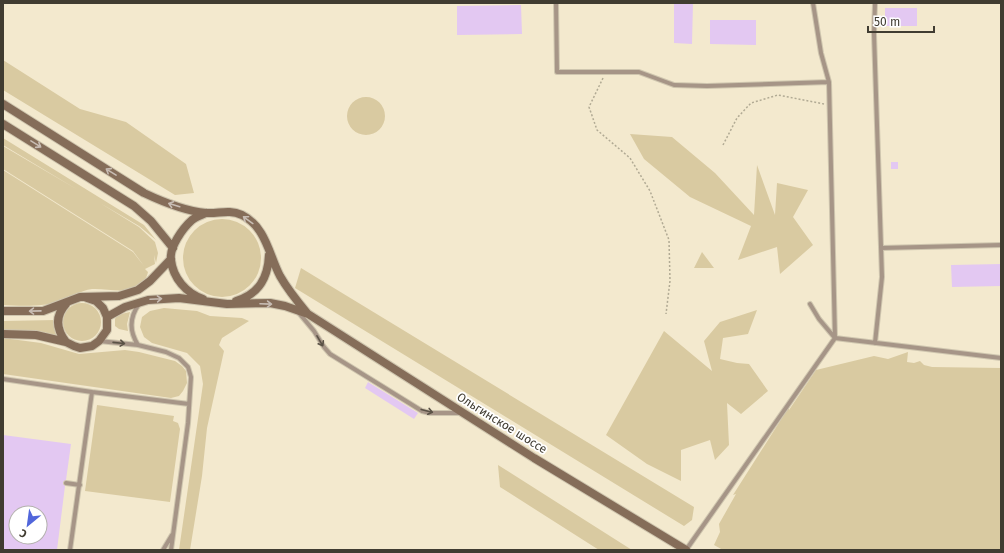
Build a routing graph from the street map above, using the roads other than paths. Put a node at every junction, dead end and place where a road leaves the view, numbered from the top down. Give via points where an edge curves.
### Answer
1 (556, 3) edge
2 (813, 3) edge
3 (876, 3) edge
4 (829, 82) junction
5 (3, 104) edge
6 (3, 124) edge
7 (206, 213) junction
8 (1001, 245) edge
9 (173, 248) junction
10 (881, 248) junction
11 (269, 252) junction
12 (171, 259) junction
13 (87, 298) junction
14 (140, 302) junction
15 (66, 303) junction
16 (211, 303) junction
17 (227, 304) junction
18 (810, 304) dead end
19 (296, 310) junction
20 (3, 311) edge
21 (308, 314) junction
22 (107, 317) junction
23 (3, 334) edge
24 (835, 338) junction
25 (99, 341) junction
26 (66, 342) junction
27 (875, 343) junction
28 (138, 345) junction
29 (1001, 358) edge
30 (4, 380) edge
31 (92, 392) junction
32 (189, 404) junction
33 (462, 413) junction
34 (66, 484) dead end
35 (80, 484) junction
36 (173, 533) junction
37 (70, 550) edge
38 (163, 550) edge
39 (171, 550) edge
40 (686, 550) edge

1 - 4 lane via 557,72 639,72 680,86
2 - 4 lane via 821,53
3 - 10 lane via 874,34
4 - 24 lane
7 -> 5 main road via 175,206 144,193
6 -> 9 main road via 134,206 151,221
7 - 9 main road via 194,219 182,230
11 -> 7 main road via 264,236 242,215 226,211
8 - 10 lane
9 - 12 main road
10 - 27 lane via 882,277
11 - 17 main road via 268,269 255,292 244,299
11 - 21 main road via 290,293
12 - 13 main road via 138,290 119,296
12 - 16 main road via 177,278 190,293
13 - 15 main road via 73,299
13 - 22 main road via 96,301
14 -> 16 main road via 179,298
14 - 22 main road
14 - 28 lane via 131,323 132,336
15 -> 20 main road via 43,311
15 - 26 main road via 58,322 61,335
16 - 17 main road
17 -> 19 main road via 270,303
18 - 24 lane
19 - 21 main road
19 -> 33 lane via 330,354 422,411
21 - 33 main road, Ольгинское шоссе
22 - 25 main road via 106,330
23 - 26 main road via 36,335
24 - 27 lane
24 - 40 lane
25 - 26 main road via 92,346 80,348
25 -> 28 lane
27 - 29 lane
28 - 32 lane via 166,352 179,358 188,367 192,377
30 - 31 lane
31 - 32 lane
31 - 35 lane
32 - 36 lane
33 - 40 main road, Ольгинское шоссе
34 - 35 lane
35 - 37 lane
36 - 38 lane
36 - 39 lane

